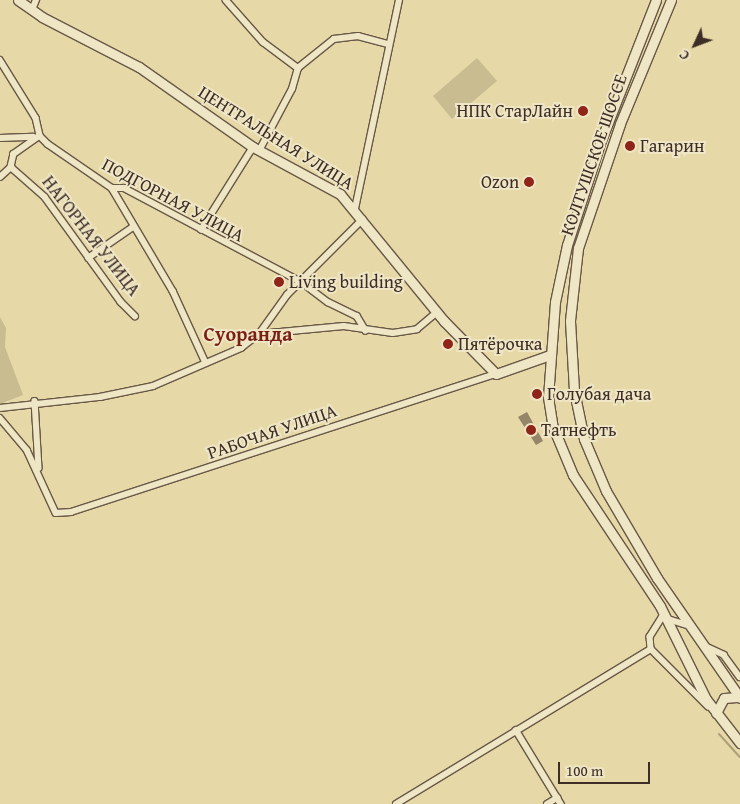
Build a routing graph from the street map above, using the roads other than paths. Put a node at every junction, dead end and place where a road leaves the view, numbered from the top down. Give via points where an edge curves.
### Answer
1 (18, 0) edge
2 (36, 0) edge
3 (226, 0) edge
4 (399, 0) edge
5 (656, 0) edge
6 (671, 0) edge
7 (32, 10) junction
8 (388, 44) junction
9 (0, 60) edge
10 (298, 68) junction
11 (40, 136) junction
12 (33, 137) junction
13 (0, 138) edge
14 (256, 149) junction
15 (11, 167) junction
16 (0, 177) edge
17 (112, 188) junction
18 (356, 209) junction
19 (363, 219) junction
20 (133, 227) junction
21 (201, 230) junction
22 (88, 258) junction
23 (300, 281) junction
24 (437, 312) junction
25 (135, 316) dead end
26 (366, 331) junction
27 (259, 334) junction
28 (550, 355) junction
29 (205, 361) junction
30 (496, 374) junction
31 (34, 401) junction
32 (0, 408) edge
33 (0, 418) edge
34 (39, 470) junction
35 (667, 618) junction
36 (689, 626) junction
37 (703, 645) junction
38 (651, 649) junction
39 (740, 675) edge
40 (740, 698) edge
41 (716, 713) junction
42 (516, 730) junction
43 (740, 743) edge
44 (557, 798) junction
45 (396, 804) edge
46 (547, 804) edge
47 (561, 804) edge

1 - 7 main road, ЦЕНТРАЛЬНАЯ УЛИЦА
2 - 7 street
3 - 10 street via 263,42
4 - 8 street
5 - 28 main road, КОЛТУШСКОЕ ШОССЕ via 574,220 555,302
6 - 36 main road, КОЛТУШСКОЕ ШОССЕ via 592,199 573,274 570,321 574,391 593,465
7 - 14 main road, ЦЕНТРАЛЬНАЯ УЛИЦА via 139,67
8 - 10 street via 358,36 334,38
8 - 18 street
9 - 11 street via 36,118
10 - 14 street via 292,89
11 - 12 street
11 - 17 street, ПОДГОРНАЯ УЛИЦА
12 - 13 street
12 - 15 street via 14,154
14 - 18 main road, ЦЕНТРАЛЬНАЯ УЛИЦА via 317,178
14 - 21 street
15 - 16 street
15 - 22 street, НАГОРНАЯ УЛИЦА via 45,196
17 - 20 street
17 - 21 street, ПОДГОРНАЯ УЛИЦА via 124,188
18 - 19 main road, ЦЕНТРАЛЬНАЯ УЛИЦА
19 - 23 street
19 - 24 main road, ЦЕНТРАЛЬНАЯ УЛИЦА
20 - 22 street
20 - 29 street via 173,291
21 - 23 street, ПОДГОРНАЯ УЛИЦА
22 - 25 street, НАГОРНАЯ УЛИЦА
23 - 26 street, ПОДГОРНАЯ УЛИЦА via 328,302 357,316
23 - 27 street
24 - 26 street via 416,329 393,333
24 - 30 main road, ЦЕНТРАЛЬНАЯ УЛИЦА
26 - 27 street via 344,326
27 - 29 street via 242,348
28 - 30 main road
28 - 35 main road, КОЛТУШСКОЕ ШОССЕ via 548,396 553,427 563,456
29 - 31 street via 160,383 130,392
30 - 34 street, РАБОЧАЯ УЛИЦА via 71,512 56,513
31 - 32 street
31 - 34 street
33 - 34 street
35 - 36 street
35 - 38 street via 653,629
35 - 41 main road, КОЛТУШСКОЕ ШОССЕ
36 - 37 main road, КОЛТУШСКОЕ ШОССЕ
37 - 39 street via 724,656
37 - 40 main road, КОЛТУШСКОЕ ШОССЕ
38 - 41 street
38 - 42 street
40 - 41 main road via 724,698
41 - 43 main road, КОЛТУШСКОЕ ШОССЕ
42 - 44 street
42 - 45 street
44 - 46 street
44 - 47 street

